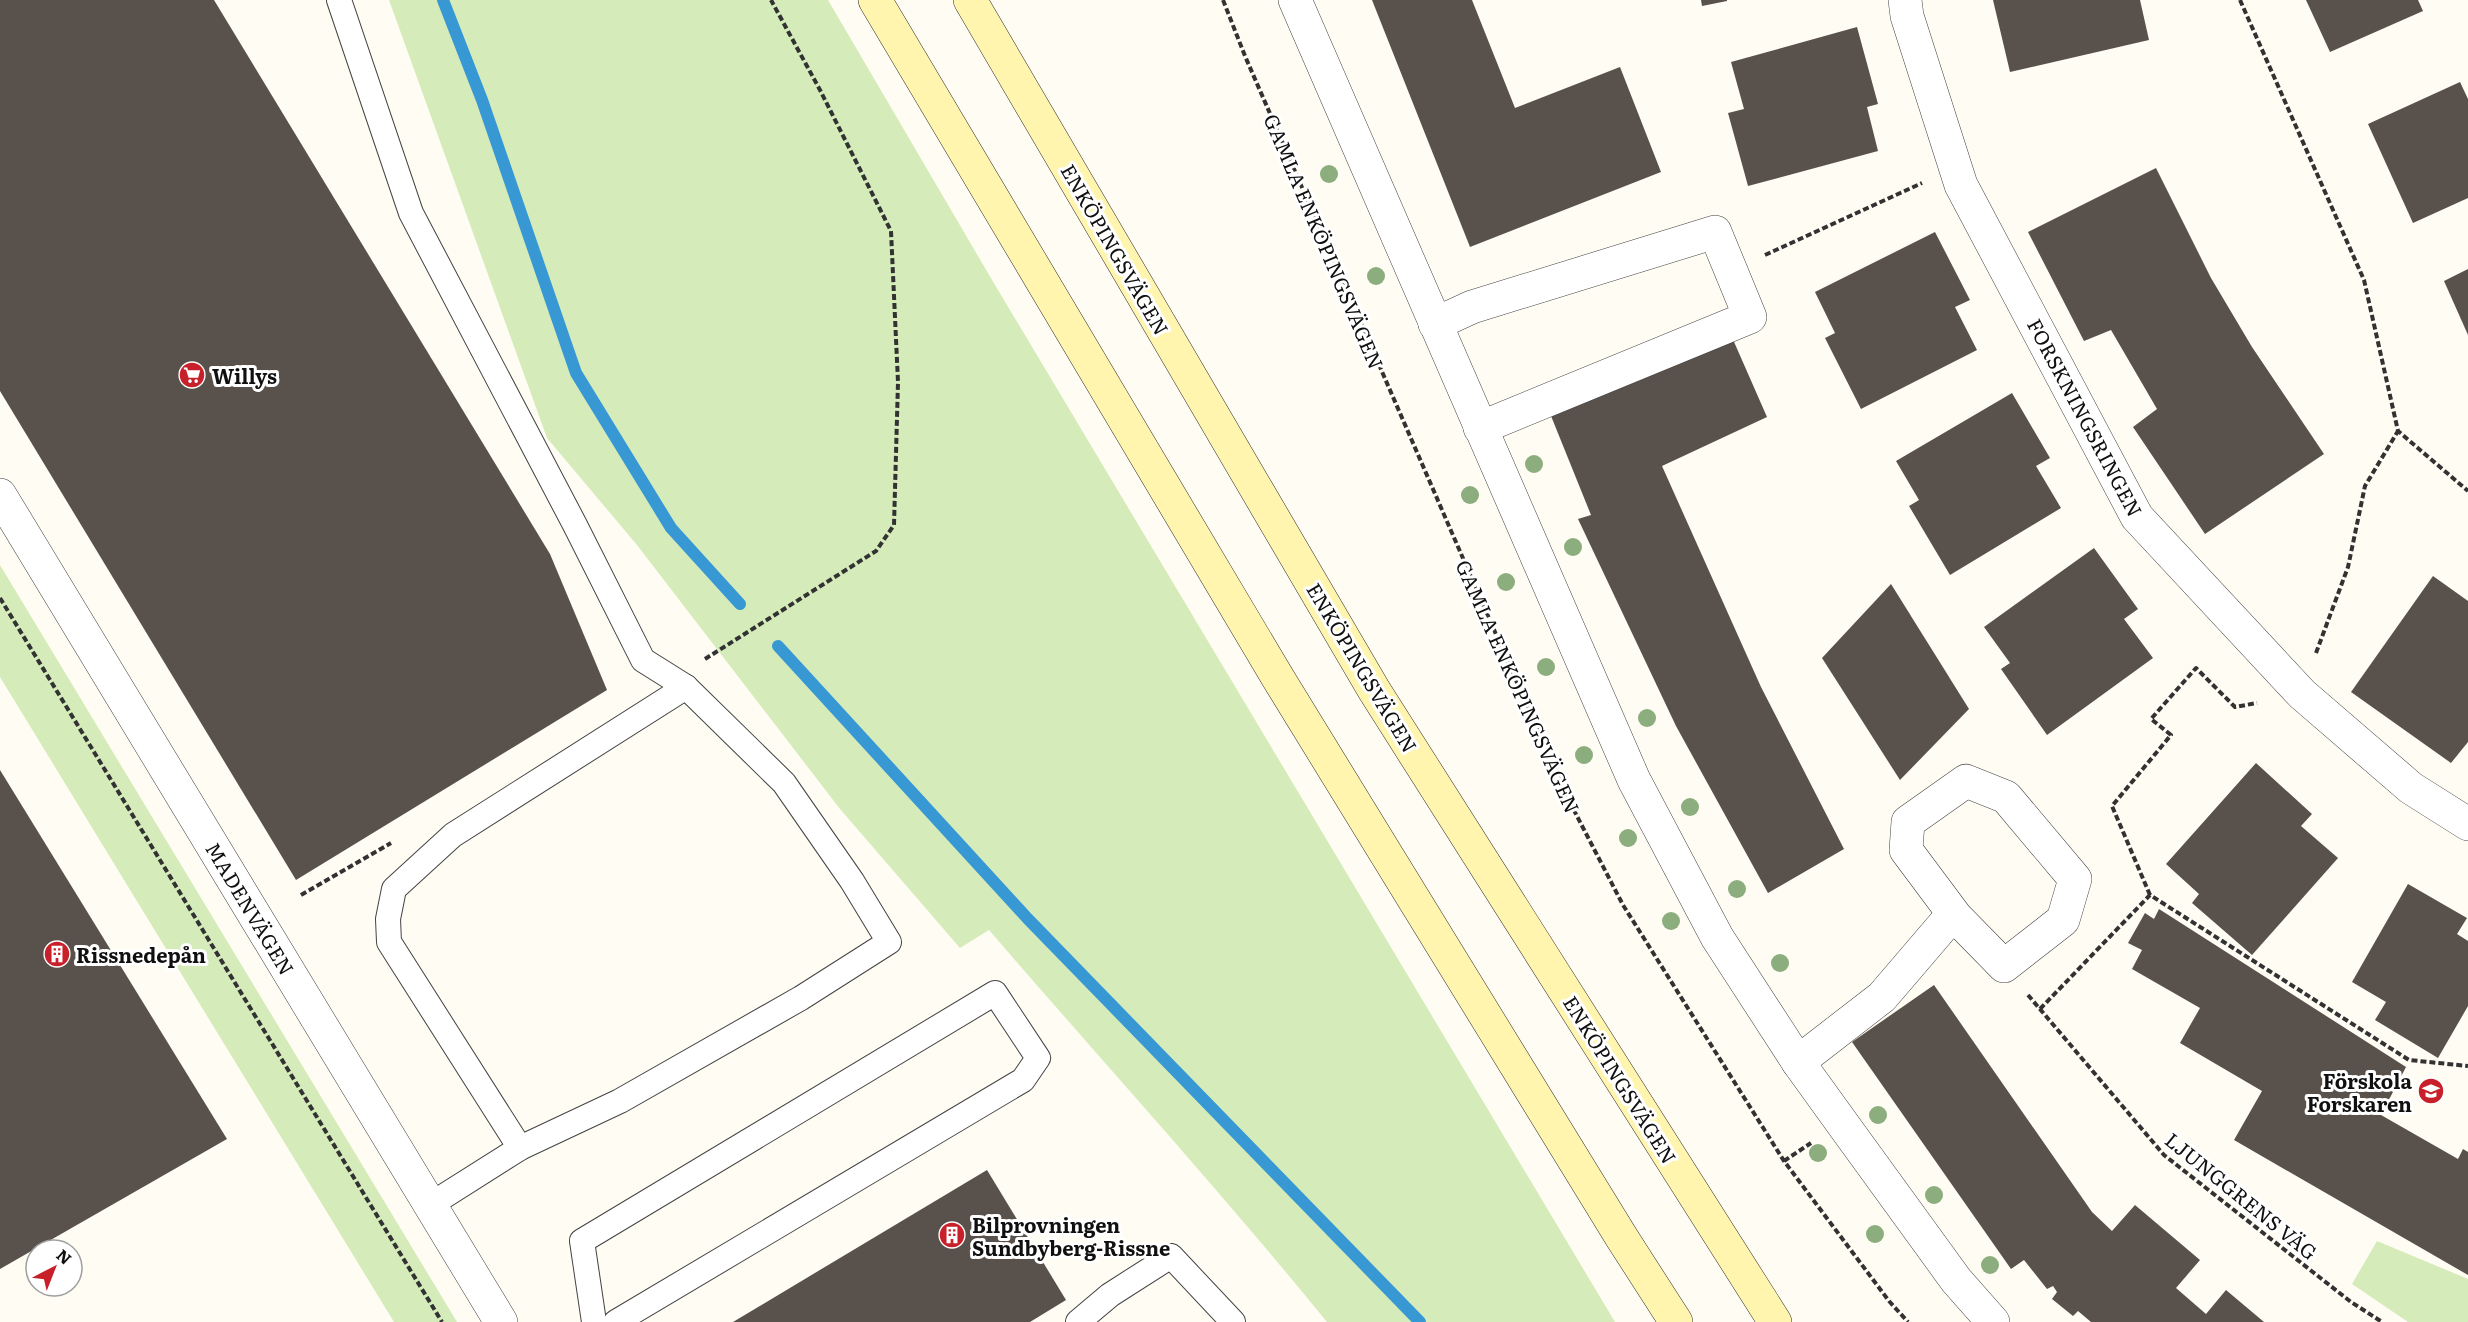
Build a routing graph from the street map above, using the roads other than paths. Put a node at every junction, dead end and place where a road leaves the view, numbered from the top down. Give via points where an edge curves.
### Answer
1 (339, 0) edge
2 (875, 0) edge
3 (970, 0) edge
4 (1295, 0) edge
5 (1905, 0) edge
6 (1435, 324) junction
7 (1480, 428) junction
8 (0, 495) edge
9 (680, 683) junction
10 (2468, 824) edge
11 (1953, 914) junction
12 (1798, 1062) junction
13 (520, 1148) junction
14 (430, 1205) junction
15 (501, 1322) edge
16 (594, 1322) edge
17 (616, 1322) edge
18 (1078, 1322) edge
19 (1233, 1322) edge
20 (1676, 1322) edge
21 (1775, 1322) edge
22 (1993, 1322) edge

1 - 9 lane via 411,213 643,660
2 - 20 main road via 1278,678
3 - 21 main road, ENKÖPINGSVÄGEN via 1374,690
4 - 6 street
5 - 10 street, FORSKNINGSRINGEN via 1961,185 2138,517 2302,694 2411,788
6 - 7 street
6 - 7 street via 1472,307 1715,232 1750,317
7 - 12 street via 1634,780 1717,937
8 - 14 street, MADENVÄGEN
9 - 13 lane via 453,835 394,889 388,919 389,942
9 - 13 lane via 784,783 889,942 801,998 620,1101
11 - 11 street via 1906,850 1908,822 1966,782 2006,797 2075,879 2063,920 2004,966
11 - 12 street via 1882,997
12 - 22 street via 1956,1280
13 - 14 lane
14 - 15 street, MADENVÄGEN
16 - 17 lane via 582,1241 995,993 1038,1058 1023,1080
18 - 19 lane via 1110,1295 1171,1256

